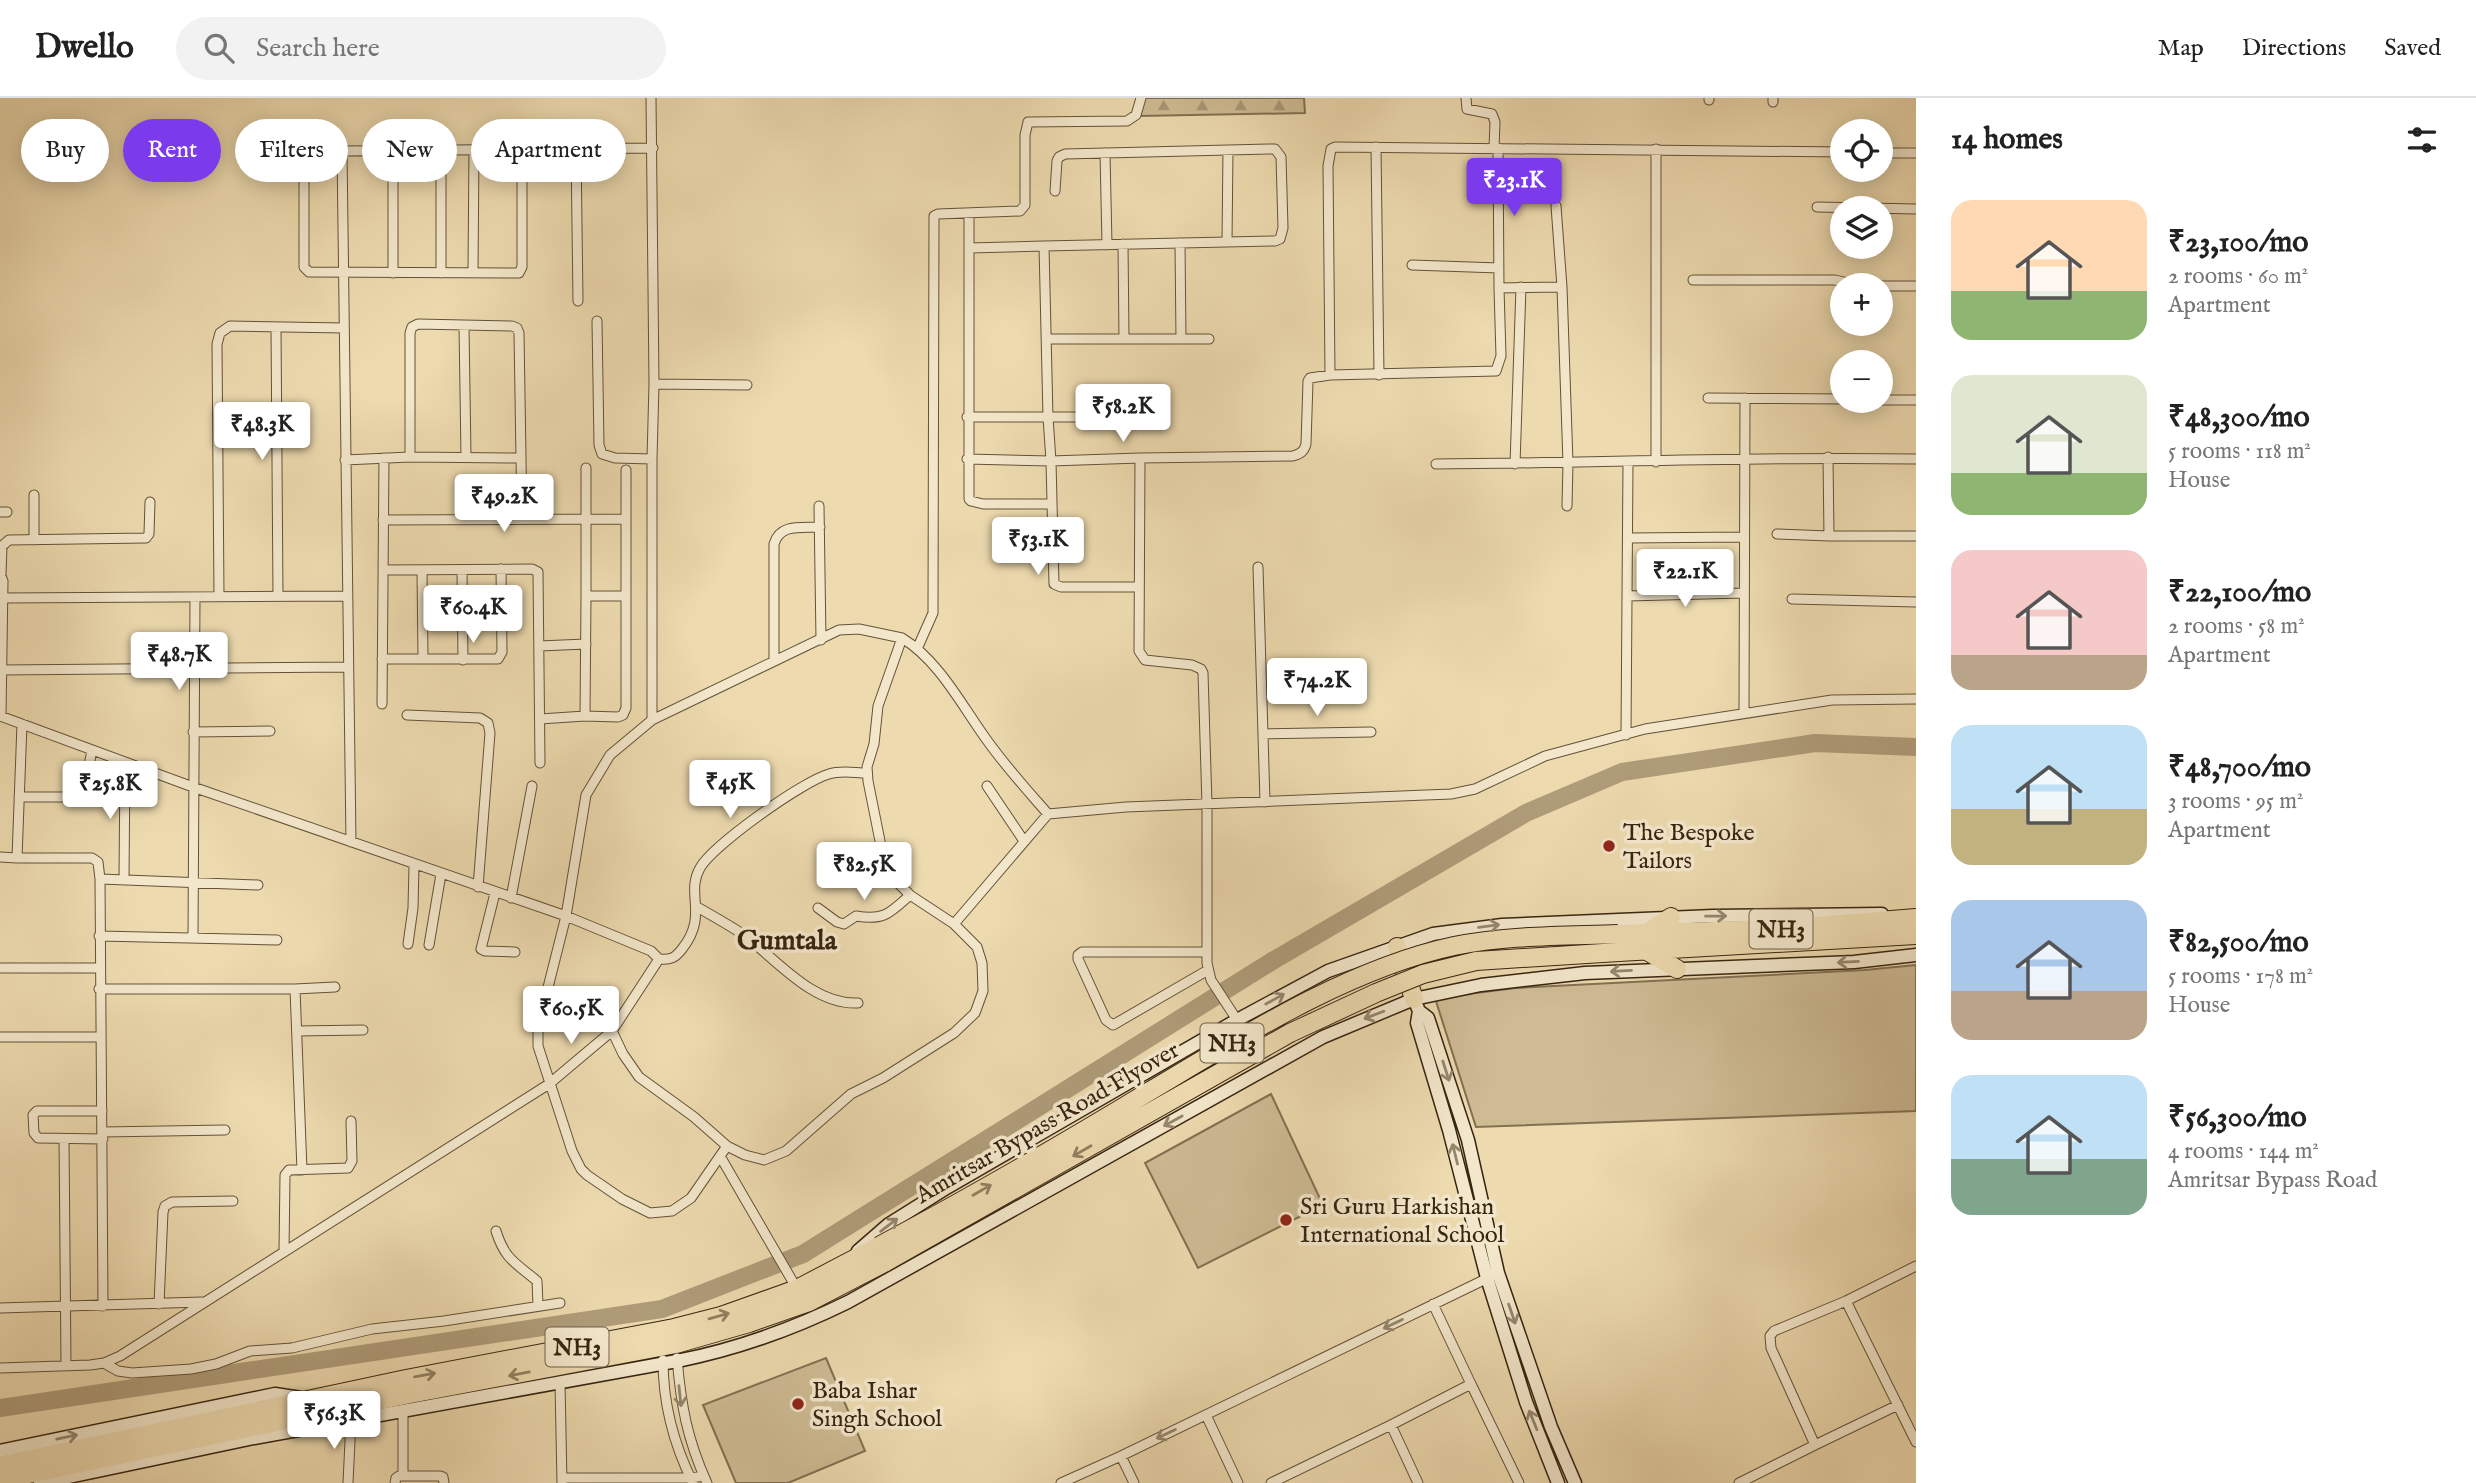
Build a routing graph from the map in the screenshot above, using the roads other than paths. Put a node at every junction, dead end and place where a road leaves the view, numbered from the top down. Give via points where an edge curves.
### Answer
1 (651, 98) edge
2 (1141, 98) edge
3 (1466, 98) edge
4 (1376, 147) junction
5 (626, 148) edge
6 (653, 148) junction
7 (1496, 148) junction
8 (1656, 149) junction
9 (1228, 151) junction
10 (1830, 152) edge
11 (1105, 153) junction
12 (1893, 153) edge
13 (1916, 153) edge
14 (304, 182) edge
15 (343, 182) edge
16 (393, 182) edge
17 (441, 182) edge
18 (474, 182) edge
19 (522, 182) edge
20 (576, 182) edge
21 (1055, 191) dead end
22 (1556, 206) dead end
23 (1817, 207) dead end
24 (1916, 209) edge
25 (969, 218) dead end
26 (1227, 242) junction
27 (1180, 243) junction
28 (1107, 244) junction
29 (1123, 244) junction
30 (1044, 246) junction
31 (969, 248) junction
32 (1412, 265) dead end
33 (1499, 268) junction
34 (344, 273) junction
35 (393, 273) junction
36 (441, 273) junction
37 (473, 273) junction
38 (1830, 280) edge
39 (1693, 281) dead end
40 (1893, 286) edge
41 (1916, 286) edge
42 (1521, 287) junction
43 (1563, 287) junction
44 (1499, 288) junction
45 (578, 301) dead end
46 (597, 321) dead end
47 (464, 326) junction
48 (276, 327) junction
49 (344, 328) junction
50 (1046, 339) junction
51 (1124, 339) junction
52 (1181, 339) junction
53 (1209, 339) dead end
54 (1330, 375) junction
55 (1379, 375) junction
56 (654, 384) junction
57 (747, 384) dead end
58 (1708, 398) dead end
59 (1745, 398) junction
60 (1830, 399) edge
61 (1893, 400) edge
62 (1916, 400) edge
63 (967, 417) junction
64 (1048, 417) junction
65 (1123, 417) dead end
66 (410, 457) junction
67 (466, 457) junction
68 (1828, 457) junction
69 (384, 458) junction
70 (521, 458) junction
71 (1140, 458) junction
72 (652, 459) junction
73 (967, 459) junction
74 (1916, 459) edge
75 (345, 460) junction
76 (1745, 460) junction
77 (1051, 461) junction
78 (1629, 462) junction
79 (1656, 462) junction
80 (1568, 463) junction
81 (1436, 464) dead end
82 (1515, 464) junction
83 (586, 468) dead end
84 (626, 471) dead end
85 (34, 495) dead end
86 (150, 502) dead end
87 (1051, 504) junction
88 (819, 506) dead end
89 (1567, 506) dead end
90 (523, 519) junction
91 (585, 519) junction
92 (626, 519) junction
93 (383, 520) junction
94 (820, 527) junction
95 (1777, 534) dead end
96 (1829, 536) junction
97 (1916, 536) edge
98 (1744, 537) junction
99 (1629, 538) junction
100 (34, 540) junction
101 (1258, 567) dead end
102 (501, 569) junction
103 (383, 570) junction
104 (422, 570) junction
105 (462, 570) junction
106 (0, 574) edge
107 (1138, 587) junction
108 (1743, 593) junction
109 (219, 596) junction
110 (278, 596) junction
111 (347, 596) junction
112 (586, 596) junction
113 (626, 596) junction
114 (1627, 596) junction
115 (195, 597) junction
116 (2, 598) junction
117 (1792, 599) dead end
118 (1916, 602) edge
119 (902, 638) junction
120 (821, 639) junction
121 (586, 644) junction
122 (539, 646) junction
123 (917, 649) junction
124 (382, 659) junction
125 (423, 659) junction
126 (463, 660) junction
127 (774, 661) junction
128 (194, 667) junction
129 (348, 667) junction
130 (1, 670) edge
131 (1916, 699) edge
132 (382, 704) dead end
133 (1744, 713) junction
134 (407, 715) dead end
135 (1, 716) edge
136 (585, 716) junction
137 (540, 719) junction
138 (652, 720) junction
139 (22, 724) junction
140 (270, 731) dead end
141 (193, 732) junction
142 (1371, 732) dead end
143 (1263, 734) junction
144 (1626, 735) junction
145 (92, 750) junction
146 (125, 762) junction
147 (540, 763) dead end
148 (867, 773) junction
149 (532, 786) dead end
150 (987, 786) dead end
151 (193, 787) junction
152 (19, 797) junction
153 (1265, 802) junction
154 (1207, 805) junction
155 (1048, 814) junction
156 (1024, 841) junction
157 (351, 842) junction
158 (0, 858) edge
159 (17, 858) junction
160 (414, 864) junction
161 (441, 874) junction
162 (100, 879) junction
163 (124, 879) junction
164 (194, 883) junction
165 (258, 885) dead end
166 (478, 887) junction
167 (495, 893) junction
168 (910, 895) junction
169 (511, 898) junction
170 (697, 907) junction
171 (818, 908) dead end
172 (566, 916) junction
173 (1916, 916) edge
174 (1671, 917) junction
175 (954, 924) junction
176 (1916, 935) edge
177 (99, 936) junction
178 (193, 938) junction
179 (277, 940) dead end
180 (1646, 942) junction
181 (408, 944) dead end
182 (429, 945) dead end
183 (1396, 947) junction
184 (515, 952) dead end
185 (1207, 952) junction
186 (1916, 955) edge
187 (659, 959) junction
188 (0, 968) edge
189 (99, 968) junction
190 (1677, 969) junction
191 (1209, 975) junction
192 (335, 987) dead end
193 (99, 989) junction
194 (295, 989) junction
195 (858, 1003) dead end
196 (1417, 1005) junction
197 (1237, 1020) junction
198 (363, 1030) dead end
199 (297, 1031) junction
200 (612, 1031) junction
201 (0, 1037) edge
202 (99, 1037) junction
203 (549, 1084) junction
204 (102, 1111) junction
205 (351, 1121) dead end
206 (225, 1130) dead end
207 (103, 1135) junction
208 (64, 1139) junction
209 (727, 1146) junction
210 (720, 1156) junction
211 (302, 1170) junction
212 (233, 1201) dead end
213 (496, 1231) dead end
214 (284, 1251) junction
215 (1916, 1266) edge
216 (1492, 1275) junction
217 (840, 1277) junction
218 (792, 1281) junction
219 (1846, 1301) junction
220 (204, 1302) junction
221 (560, 1303) dead end
222 (159, 1304) junction
223 (1433, 1304) junction
224 (538, 1305) junction
225 (65, 1307) junction
226 (103, 1307) junction
227 (0, 1308) edge
228 (670, 1346) junction
229 (104, 1363) junction
230 (66, 1365) junction
231 (0, 1368) edge
232 (560, 1383) junction
233 (1471, 1384) junction
234 (310, 1399) junction
235 (1898, 1405) junction
236 (403, 1410) junction
237 (1206, 1415) junction
238 (324, 1420) junction
239 (351, 1420) junction
240 (1391, 1425) junction
241 (1916, 1442) edge
242 (1815, 1445) junction
243 (0, 1451) edge
244 (1121, 1456) junction
245 (0, 1466) edge
246 (403, 1476) junction
247 (0, 1480) edge
248 (692, 1480) edge
249 (705, 1480) edge
250 (562, 1481) edge
251 (40, 1483) edge
252 (348, 1483) edge
253 (395, 1483) edge
254 (444, 1483) edge
255 (1061, 1483) edge
256 (1134, 1483) edge
257 (1238, 1483) edge
258 (1271, 1483) edge
259 (1418, 1483) edge
260 (1519, 1483) edge
261 (1558, 1483) edge
262 (1575, 1483) edge
263 (1739, 1483) edge

1 - 6 street
2 - 123 street via 1136,115 1127,121 1028,122 1023,210 934,216 933,613
3 - 7 street via 1467,109 1492,114
4 - 7 street
4 - 54 street via 1331,149
4 - 55 street
5 - 6 street
6 - 56 street
7 - 8 street
7 - 33 street
8 - 10 street
8 - 79 street
9 - 11 street
9 - 26 street
9 - 26 street via 1269,149 1279,153 1283,228 1275,241
11 - 21 street via 1061,155
11 - 28 street
12 - 13 street
14 - 34 street via 304,267 309,272
15 - 34 street
16 - 35 street
17 - 36 street
18 - 37 street
19 - 37 street via 522,270
20 - 45 street
22 - 43 street
23 - 24 street
25 - 31 street
26 - 27 street
27 - 29 street
27 - 52 street
28 - 29 street
28 - 30 street
29 - 51 street
30 - 31 street
30 - 50 street
31 - 63 street
32 - 33 street
33 - 44 street
34 - 35 street
34 - 49 street
35 - 36 street
36 - 37 street
38 - 39 street
40 - 41 street
42 - 43 street
42 - 44 street
42 - 82 street
43 - 80 street
44 - 55 street via 1501,356 1496,371
46 - 72 street via 602,454
47 - 66 street via 418,324 410,329
47 - 67 street
47 - 70 street via 518,329
48 - 49 street
48 - 109 street via 230,326 217,339
48 - 110 street
49 - 75 street
50 - 51 street
50 - 64 street
51 - 52 street
52 - 53 street
54 - 55 street
54 - 71 street via 1308,380 1306,444 1300,454
56 - 57 street
56 - 72 street
58 - 59 street
59 - 60 street
59 - 76 street
61 - 62 street
63 - 64 street
63 - 73 street
64 - 65 street
64 - 77 street
66 - 67 street
66 - 69 street
67 - 70 street
68 - 74 street
68 - 76 street
68 - 96 street
69 - 75 street
69 - 93 street
70 - 90 street
71 - 77 street
71 - 107 street
72 - 138 street
73 - 77 street
73 - 87 street via 971,501
75 - 111 street
76 - 79 street
76 - 98 street
77 - 87 street
78 - 79 street
78 - 80 street
78 - 99 street
80 - 82 street
80 - 89 street
81 - 82 street
83 - 91 street
84 - 92 street
85 - 100 street
86 - 100 street via 145,539
87 - 107 street via 1054,584
88 - 94 street
90 - 91 street
90 - 93 street
91 - 92 street
91 - 112 street
92 - 113 street
93 - 103 street
94 - 120 street
94 - 127 street via 788,528 776,536
95 - 96 street
96 - 97 street
98 - 99 street
98 - 108 street
99 - 114 street
100 - 106 street via 3,543
101 - 143 street
102 - 105 street
102 - 122 street via 538,572
102 - 126 street via 501,654 495,660
103 - 104 street
103 - 124 street
104 - 105 street
104 - 125 street
105 - 126 street
106 - 116 street
107 - 154 street via 1142,657 1151,662 1192,665 1203,673
108 - 114 street
108 - 133 street
109 - 110 street
109 - 115 street
110 - 111 street
111 - 129 street
112 - 113 street
112 - 121 street
113 - 136 street via 625,712 618,717
114 - 144 street
115 - 116 street
115 - 128 street
116 - 130 street
117 - 118 street
119 - 120 street via 845,629
119 - 123 street
119 - 148 street via 878,706
120 - 127 street
121 - 122 street
121 - 136 street
122 - 137 street
123 - 155 street
124 - 125 street
124 - 132 street
125 - 126 street
127 - 138 street
128 - 129 street
128 - 130 street
128 - 141 street
129 - 157 street
130 - 135 street
131 - 133 street via 1832,700
133 - 144 street
134 - 166 street via 480,718 488,723
135 - 139 street
136 - 137 street
137 - 147 street
138 - 172 street via 610,755 586,795
139 - 145 street
139 - 152 street
140 - 141 street
141 - 151 street
142 - 143 street
143 - 153 street
144 - 153 street via 1545,756 1465,792
145 - 146 street
145 - 152 street via 85,786 78,797
146 - 151 street
146 - 163 street
148 - 168 street via 887,864
148 - 170 street via 835,772 806,783 722,844 697,872
149 - 169 street
150 - 156 street
151 - 157 street
151 - 164 street
152 - 159 street
153 - 154 street
154 - 155 street
154 - 185 street
155 - 156 street
156 - 175 street
157 - 160 street
158 - 159 street
159 - 162 street via 92,858 98,862
160 - 161 street
160 - 181 street
161 - 166 street
161 - 182 street
162 - 163 street
162 - 177 street
163 - 164 street
164 - 165 street
164 - 178 street
166 - 167 street
167 - 169 street
167 - 184 street via 481,948
168 - 171 street via 883,915 873,919 856,916 842,924
168 - 175 street
169 - 172 street
170 - 187 street via 688,941 676,957
170 - 195 street via 820,994 838,1002
172 - 187 street via 651,951
172 - 203 street via 537,1036
174 -> 173 street
173 - 180 highway, NH3
174 - 180 highway
183 -> 174 street via 1433,934 1502,925
175 - 209 street via 977,947 982,963 983,991 968,1023 883,1079 858,1090 775,1157 754,1159
176 - 180 highway, NH3
177 - 178 street
177 - 189 street
178 - 179 street
180 - 190 highway
180 - 217 highway, Amritsar Bypass Road Flyover / NH3, bridge via 1532,937 1455,946 1361,977 1247,1033
183 - 196 highway
197 -> 183 street via 1328,971
185 - 191 street
185 - 191 street via 1082,952 1078,959 1106,1020 1113,1025
186 -> 190 street
187 - 200 street
188 - 189 street
189 - 193 street
190 -> 196 street via 1481,985
191 - 197 street
192 - 194 street
193 - 194 street
193 - 202 street
194 - 199 street
196 - 216 street via 1428,1018 1468,1140
196 -> 228 street via 1323,1037 818,1317 743,1346
217 -> 197 street via 889,1224
198 - 199 street
199 - 211 street
200 - 203 street
200 - 209 street via 639,1077
201 - 202 street
202 - 204 street
203 - 210 street via 580,1169 650,1213 684,1205
203 - 214 street
204 - 207 street
204 - 208 street via 34,1113 35,1136
205 - 211 street via 352,1161 348,1168
206 - 207 street
207 - 208 street
207 - 226 street
208 - 225 street
209 - 210 street
210 - 218 street
211 - 214 street via 289,1171 284,1177
212 - 222 street via 165,1206
213 - 224 street via 510,1261 537,1281
214 - 220 street
215 - 219 street
216 - 223 street
261 -> 216 street via 1526,1402
216 -> 262 street
217 - 218 highway, NH3
217 - 228 highway, NH3 via 779,1313
228 -> 218 highway, NH3
219 - 235 street
219 - 242 street via 1770,1336 1771,1348
220 - 222 street
220 - 229 street
221 - 224 street
222 - 226 street
223 - 233 street
223 -> 237 street
224 - 229 street via 372,1329 292,1348 250,1351 191,1369 132,1373
225 - 226 street
225 - 227 street
225 - 230 street
228 - 232 street
234 -> 228 highway, NH3 via 405,1379
228 -> 238 highway, NH3 via 410,1394
228 - 248 street via 670,1418
228 -> 249 street via 681,1406
229 - 230 street
230 - 231 street
232 - 236 street
232 - 250 street
233 - 240 street
233 - 260 street
243 -> 234 street via 275,1394
234 - 245 highway, NH3
235 - 241 street
235 - 242 street
236 - 239 street
236 - 246 street
237 -> 244 street
237 - 257 street
238 - 239 street
238 - 247 highway, NH3 via 289,1421
238 - 251 street
239 - 252 street
240 - 258 street
240 - 259 street
242 - 263 street
244 - 255 street
244 - 256 street
246 - 253 street via 396,1477
246 - 254 street via 440,1476
248 - 249 street
248 - 250 street

